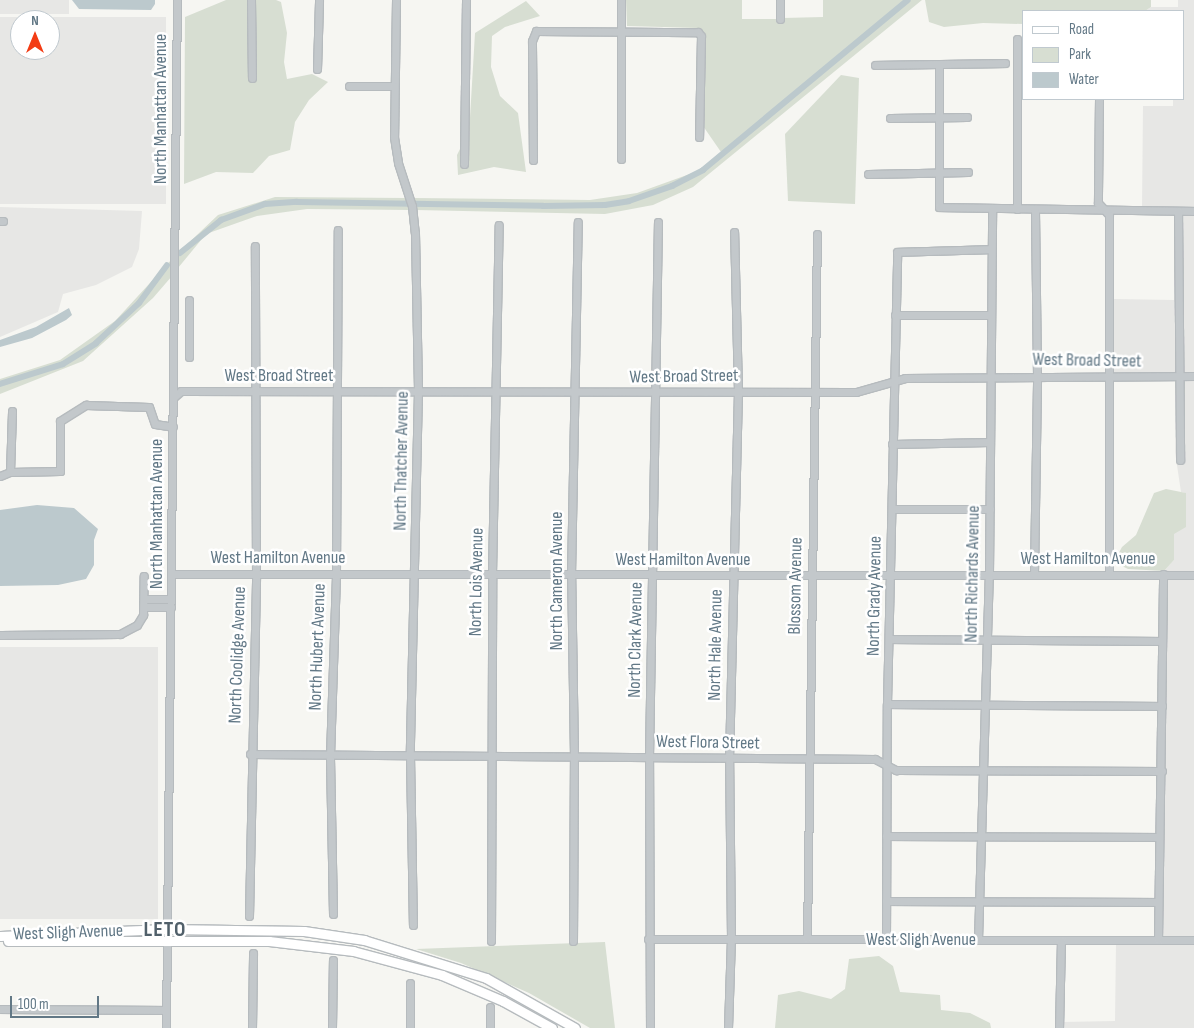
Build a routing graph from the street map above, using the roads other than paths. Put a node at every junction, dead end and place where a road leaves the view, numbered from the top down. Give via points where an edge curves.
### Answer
1 (177, 0) edge
2 (251, 0) edge
3 (319, 0) edge
4 (396, 0) edge
5 (466, 0) edge
6 (621, 0) edge
7 (780, 0) edge
8 (780, 19) dead end
9 (621, 30) junction
10 (1017, 39) dead end
11 (1005, 63) dead end
12 (875, 65) dead end
13 (939, 65) junction
14 (317, 69) dead end
15 (252, 78) dead end
16 (349, 86) dead end
17 (394, 86) junction
18 (1099, 100) edge
19 (967, 117) dead end
20 (890, 118) dead end
21 (939, 119) junction
22 (699, 137) dead end
23 (621, 159) dead end
24 (532, 160) dead end
25 (464, 164) dead end
26 (939, 172) junction
27 (968, 172) dead end
28 (868, 174) dead end
29 (992, 209) junction
30 (1017, 209) junction
31 (1035, 209) junction
32 (1104, 210) junction
33 (1178, 211) junction
34 (1194, 211) edge
35 (578, 222) dead end
36 (658, 222) dead end
37 (499, 225) dead end
38 (338, 230) dead end
39 (734, 232) dead end
40 (817, 234) dead end
41 (255, 246) dead end
42 (991, 249) junction
43 (189, 300) dead end
44 (895, 315) junction
45 (990, 315) junction
46 (175, 328) junction
47 (189, 328) junction
48 (189, 357) dead end
49 (1037, 375) junction
50 (992, 376) junction
51 (1110, 376) junction
52 (1194, 376) edge
53 (1179, 377) junction
54 (894, 379) junction
55 (418, 390) junction
56 (338, 391) junction
57 (497, 391) junction
58 (738, 391) junction
59 (254, 392) junction
60 (575, 392) junction
61 (816, 392) junction
62 (655, 393) junction
63 (174, 397) junction
64 (12, 411) dead end
65 (173, 427) junction
66 (990, 442) junction
67 (892, 444) junction
68 (1180, 460) dead end
69 (10, 472) junction
70 (0, 476) edge
71 (892, 509) junction
72 (990, 509) junction
73 (336, 572) junction
74 (890, 572) junction
75 (256, 573) junction
76 (989, 573) junction
77 (1109, 573) junction
78 (172, 574) junction
79 (416, 574) junction
80 (492, 574) junction
81 (1034, 574) junction
82 (1163, 574) junction
83 (1194, 574) edge
84 (571, 575) junction
85 (652, 575) junction
86 (732, 575) junction
87 (811, 575) junction
88 (144, 576) dead end
89 (144, 599) junction
90 (171, 599) junction
91 (171, 607) junction
92 (144, 608) junction
93 (0, 635) edge
94 (987, 638) junction
95 (890, 639) junction
96 (1161, 642) junction
97 (887, 704) junction
98 (985, 706) junction
99 (1162, 706) junction
100 (250, 754) junction
101 (330, 756) junction
102 (410, 756) junction
103 (490, 756) junction
104 (574, 756) junction
105 (650, 757) junction
106 (729, 759) junction
107 (809, 760) junction
108 (887, 764) junction
109 (984, 769) junction
110 (1162, 771) junction
111 (886, 836) junction
112 (983, 836) junction
113 (1158, 837) junction
114 (979, 900) junction
115 (886, 901) junction
116 (1158, 902) junction
117 (333, 914) dead end
118 (249, 916) dead end
119 (413, 924) dead end
120 (166, 929) junction
121 (0, 936) edge
122 (731, 938) junction
123 (166, 939) junction
124 (648, 939) junction
125 (807, 939) junction
126 (0, 940) edge
127 (886, 940) junction
128 (978, 940) junction
129 (1061, 940) junction
130 (1158, 940) junction
131 (1194, 940) edge
132 (491, 941) dead end
133 (573, 941) dead end
134 (253, 953) dead end
135 (333, 960) dead end
136 (410, 983) dead end
137 (490, 1007) dead end
138 (0, 1009) edge
139 (166, 1010) junction
140 (166, 1028) edge
141 (252, 1028) edge
142 (332, 1028) edge
143 (410, 1028) edge
144 (490, 1028) edge
145 (552, 1028) edge
146 (575, 1028) edge
147 (650, 1028) edge
148 (728, 1028) edge
149 (1059, 1028) edge

1 - 46 street, North Manhattan Avenue
2 - 15 street
3 - 14 street
4 - 17 street, North Thatcher Avenue
5 - 25 street
6 - 9 street
7 - 8 street
9 - 22 street via 698,32 701,36
9 - 23 street
9 - 24 street via 536,31 532,42
10 - 30 street
11 - 13 street
12 - 13 street
13 - 21 street
16 - 17 street
17 - 55 street, North Thatcher Avenue via 394,136 398,163 412,206
18 - 32 street via 1098,203
19 - 21 street
20 - 21 street
21 - 26 street
26 - 27 street
26 - 28 street
26 - 29 street via 939,207
29 - 30 street
29 - 42 street, North Richards Avenue
30 - 31 street
31 - 32 street
31 - 49 street
32 - 33 street
32 - 51 street via 1109,215
33 - 34 street
33 - 53 street
35 - 60 street, North Cameron Avenue
36 - 62 street, North Clark Avenue
37 - 57 street, North Lois Avenue
38 - 56 street, North Hubert Avenue
39 - 58 street, North Hale Avenue
40 - 61 street, Blossom Avenue
41 - 59 street, North Coolidge Avenue
42 - 44 street, North Grady Avenue via 897,252
42 - 45 street, North Richards Avenue
43 - 47 street
44 - 45 street
44 - 54 street, North Grady Avenue
45 - 50 street, North Richards Avenue
46 - 47 street
46 - 63 street, North Manhattan Avenue
47 - 48 street
49 - 50 street, West Broad Street
49 - 51 street, West Broad Street
49 - 81 street
50 - 54 street, West Broad Street
50 - 66 street, North Richards Avenue
51 - 53 street, West Broad Street
51 - 77 street
52 - 53 street, West Broad Street
53 - 68 street
54 - 61 street, West Broad Street via 856,392
54 - 67 street, North Grady Avenue
55 - 56 street, West Broad Street
55 - 57 street, West Broad Street
55 - 79 street, North Thatcher Avenue
56 - 59 street, West Broad Street
56 - 73 street, North Hubert Avenue
57 - 60 street, West Broad Street
57 - 80 street, North Lois Avenue
58 - 61 street, West Broad Street
58 - 62 street, West Broad Street
58 - 86 street, North Hale Avenue
59 - 63 street, West Broad Street via 181,392
59 - 75 street, North Coolidge Avenue
60 - 62 street, West Broad Street
60 - 84 street, North Cameron Avenue
61 - 87 street, Blossom Avenue
62 - 85 street, North Clark Avenue
63 - 65 street, North Manhattan Avenue
64 - 69 street
65 - 69 street via 155,424 149,407 86,405 60,421 60,471
65 - 78 street, North Manhattan Avenue
66 - 67 street
66 - 72 street, North Richards Avenue
67 - 71 street, North Grady Avenue
69 - 70 street
71 - 72 street
71 - 74 street, North Grady Avenue
72 - 76 street, North Richards Avenue
73 - 75 street, West Hamilton Avenue
73 - 79 street, West Hamilton Avenue
73 - 101 street, North Hubert Avenue
74 - 76 street, West Hamilton Avenue
74 - 87 street, West Hamilton Avenue
74 - 95 street, North Grady Avenue
75 - 78 street, West Hamilton Avenue
75 - 100 street, North Coolidge Avenue
76 - 81 street, West Hamilton Avenue
76 - 94 street, North Richards Avenue
77 - 81 street, West Hamilton Avenue
77 - 82 street, West Hamilton Avenue
78 - 90 street, North Manhattan Avenue
79 - 80 street, West Hamilton Avenue
79 - 102 street, North Thatcher Avenue
80 - 84 street, West Hamilton Avenue
80 - 103 street, North Lois Avenue
82 - 83 street, West Hamilton Avenue
82 - 96 street
84 - 85 street, West Hamilton Avenue
84 - 104 street, North Cameron Avenue
85 - 86 street, West Hamilton Avenue
85 - 105 street, North Clark Avenue
86 - 87 street, West Hamilton Avenue
86 - 106 street, North Hale Avenue
87 - 107 street, Blossom Avenue
88 - 89 street
89 - 90 street
89 - 92 street
90 - 91 street, North Manhattan Avenue
91 - 92 street
91 - 120 street, North Manhattan Avenue
92 - 93 street via 137,625 120,634
94 - 95 street
94 - 96 street
94 - 98 street, North Richards Avenue
95 - 97 street, North Grady Avenue
96 - 99 street
97 - 98 street
97 - 108 street, North Grady Avenue
98 - 99 street
98 - 109 street, North Richards Avenue
99 - 110 street
100 - 101 street, West Flora Street
100 - 118 street, North Coolidge Avenue
101 - 102 street, West Flora Street
101 - 117 street, North Hubert Avenue
102 - 103 street, West Flora Street
102 - 119 street, North Thatcher Avenue
103 - 104 street, West Flora Street
103 - 132 street, North Lois Avenue
104 - 105 street, West Flora Street
104 - 133 street, North Cameron Avenue
105 - 106 street, West Flora Street
105 - 124 street, North Clark Avenue
106 - 107 street, West Flora Street
106 - 122 street, North Hale Avenue
107 - 108 street, West Flora Street via 876,759
107 - 125 street, Blossom Avenue
108 - 109 street, West Flora Street via 896,770
108 - 111 street, North Grady Avenue
109 - 110 street, West Flora Street
109 - 112 street, North Richards Avenue
110 - 113 street
111 - 112 street
111 - 115 street, North Grady Avenue
112 - 113 street
112 - 114 street, North Richards Avenue
113 - 116 street
114 - 115 street
114 - 116 street
114 - 128 street, North Richards Avenue
115 - 127 street, North Grady Avenue
116 - 130 street
120 - 121 main road, West Sligh Avenue
120 - 123 street, North Manhattan Avenue
120 - 146 main road, West Sligh Avenue via 304,931 364,940 486,978
122 - 124 street, West Sligh Avenue
122 - 125 street, West Sligh Avenue
122 - 148 street, North Hale Avenue
123 - 126 main road, West Sligh Avenue
123 - 139 street, North Manhattan Avenue
123 - 145 main road, West Sligh Avenue via 285,942 377,956 482,992
124 - 147 street, North Clark Avenue
125 - 127 street, West Sligh Avenue
127 - 128 street, West Sligh Avenue
128 - 129 street, West Sligh Avenue
129 - 130 street, West Sligh Avenue
129 - 149 street
130 - 131 street, West Sligh Avenue
134 - 141 street
135 - 142 street
136 - 143 street
137 - 144 street
138 - 139 street
139 - 140 street, North Manhattan Avenue

